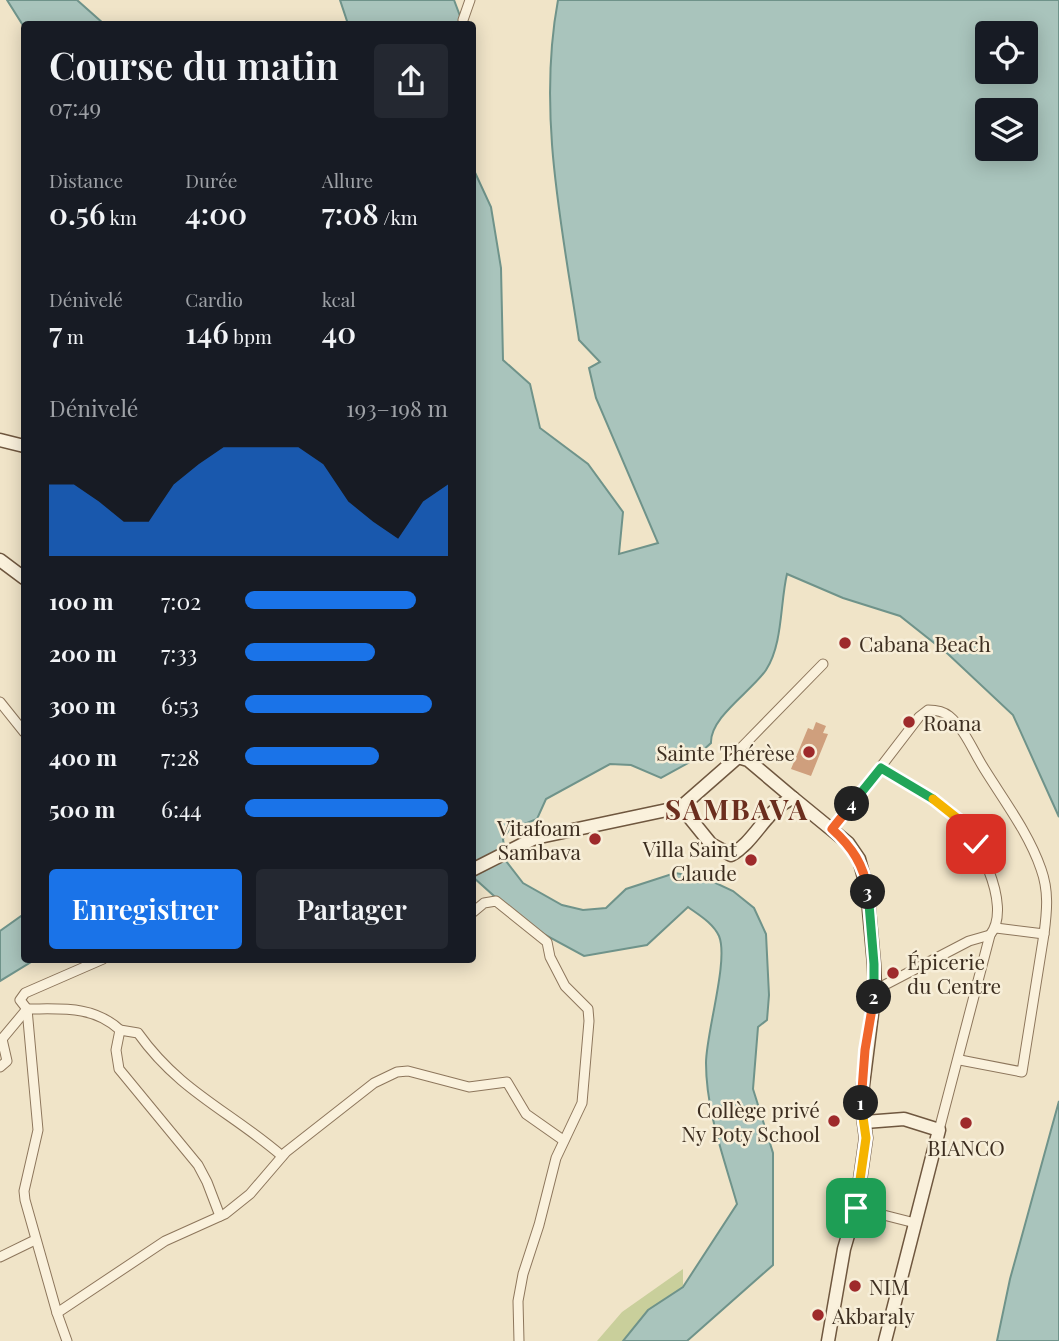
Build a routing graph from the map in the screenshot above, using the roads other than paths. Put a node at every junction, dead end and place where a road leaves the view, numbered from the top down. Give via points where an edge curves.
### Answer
1 (470, 0) edge
2 (463, 20) dead end
3 (0, 440) edge
4 (21, 445) edge
5 (0, 560) edge
6 (21, 576) edge
7 (823, 664) dead end
8 (0, 702) edge
9 (21, 728) edge
10 (738, 757) junction
11 (881, 768) junction
12 (793, 798) junction
13 (681, 807) junction
14 (832, 829) junction
15 (476, 868) edge
16 (476, 910) edge
17 (993, 932) junction
18 (1044, 934) junction
19 (94, 963) edge
20 (875, 990) junction
21 (27, 1009) junction
22 (120, 1030) junction
23 (960, 1060) junction
24 (0, 1067) edge
25 (865, 1122) junction
26 (939, 1130) junction
27 (563, 1140) junction
28 (282, 1156) junction
29 (856, 1208) junction
30 (220, 1216) junction
31 (915, 1223) junction
32 (35, 1240) junction
33 (0, 1257) edge
34 (57, 1313) junction
35 (67, 1341) edge
36 (519, 1341) edge
37 (828, 1341) edge
38 (885, 1341) edge

1 - 2 street
3 - 4 main road
5 - 6 main road
7 - 10 street via 738,751
8 - 9 street
10 - 12 main road via 748,760
10 - 13 main road
11 - 14 street
11 - 17 street via 962,822 996,891 999,911
11 - 18 street via 928,710 948,715 1013,812 1041,867 1048,907
12 - 13 main road via 774,809 731,855 711,844
12 - 14 main road
13 - 15 main road via 554,832
14 - 20 main road via 848,844 865,874
16 - 27 street via 496,901 547,942 565,986 588,1009 582,1103
17 - 18 street
17 - 20 street
17 - 23 street
18 - 23 street via 1022,1072
19 - 21 street via 25,993 20,1000
20 - 25 main road via 863,1074
21 - 22 street via 80,1009
21 - 24 street via 2,1039 7,1061
21 - 32 street via 38,1130 24,1191
22 - 28 street via 138,1033 161,1063 197,1095
22 - 30 street via 119,1069 198,1165
23 - 26 street
25 - 26 main road via 904,1119
25 - 29 main road
26 - 31 main road
27 - 28 street via 526,1114 507,1082 469,1087 408,1071 374,1083
27 - 36 street via 523,1274
28 - 30 street via 250,1194
29 - 31 street
29 - 37 main road
30 - 34 street via 166,1241
31 - 38 main road
32 - 33 street
32 - 34 street
34 - 35 street

